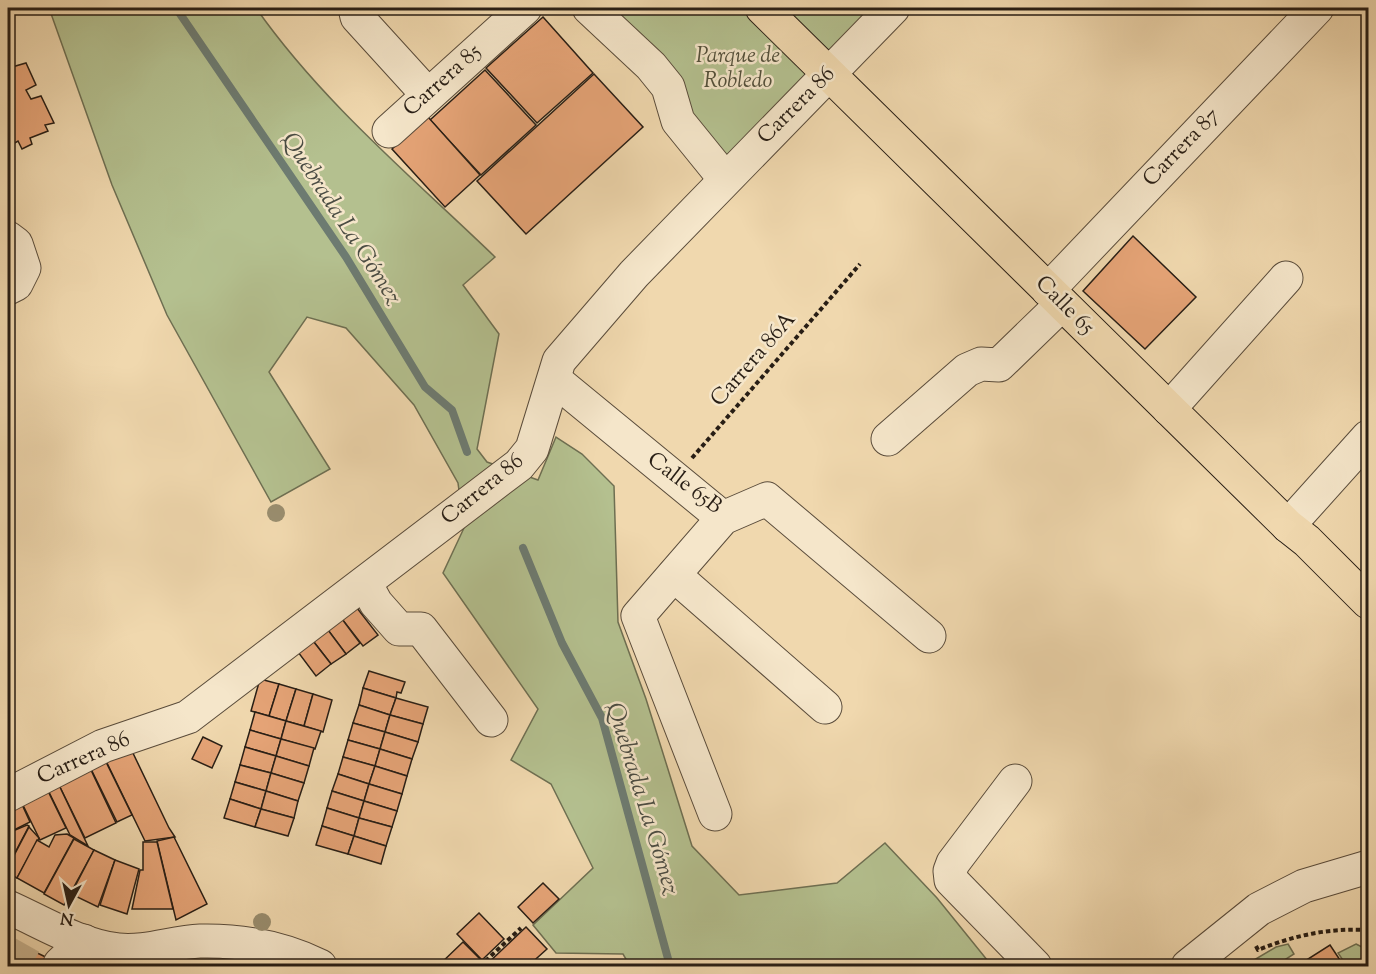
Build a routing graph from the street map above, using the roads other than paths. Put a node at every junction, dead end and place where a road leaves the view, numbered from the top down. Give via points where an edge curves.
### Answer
1 (356, 8) edge
2 (525, 8) edge
3 (589, 8) edge
4 (762, 8) edge
5 (893, 8) edge
6 (1317, 8) edge
7 (830, 73) junction
8 (428, 94) junction
9 (389, 131) dead end
10 (725, 179) junction
11 (8, 238) edge
12 (1286, 278) dead end
13 (8, 288) edge
14 (1055, 297) junction
15 (555, 380) junction
16 (1169, 409) junction
17 (1368, 437) edge
18 (888, 439) dead end
19 (723, 518) junction
20 (1288, 526) junction
21 (674, 575) junction
22 (365, 583) junction
23 (1368, 602) edge
24 (929, 636) dead end
25 (825, 707) dead end
26 (491, 720) dead end
27 (1016, 782) dead end
28 (8, 795) edge
29 (715, 814) dead end
30 (1368, 867) edge
31 (1368, 875) edge
32 (1335, 876) junction
33 (8, 907) edge
34 (84, 941) junction
35 (137, 958) edge
36 (60, 964) dead end
37 (320, 966) edge
38 (1035, 966) edge
39 (1188, 966) edge

1 - 8 street via 357,17
2 - 8 street, Carrera 85
3 - 10 street via 668,87 678,121
4 - 7 main road, Calle 65
5 - 7 street, Carrera 86
6 - 14 street, Carrera 87
7 - 10 street, Carrera 86
7 - 14 main road, Calle 65
8 - 9 street, Carrera 85
10 - 15 street, Carrera 86 via 634,274 559,361
11 - 13 street via 16,244 24,268 16,284
12 - 16 street
14 - 16 main road, Calle 65
14 - 18 street, Carrera 87 via 999,365 981,364 967,370
15 - 19 street, Calle 65B
15 - 22 street, Carrera 86 via 532,449 519,465
16 - 20 main road, Calle 65
17 - 20 street
19 - 21 street
19 - 24 street, Calle 65B via 767,499
20 - 23 main road, Calle 65
21 - 25 street
21 - 29 street via 638,616
22 - 26 street via 376,603 399,629 421,629
22 - 28 street, Carrera 86 via 188,717 104,746
27 - 38 street via 950,871 951,880
30 - 32 street
31 - 32 street
32 - 39 street via 1304,886 1258,909
33 - 34 street
34 - 35 street
34 - 36 street
35 - 37 street via 200,941 240,943 294,954

